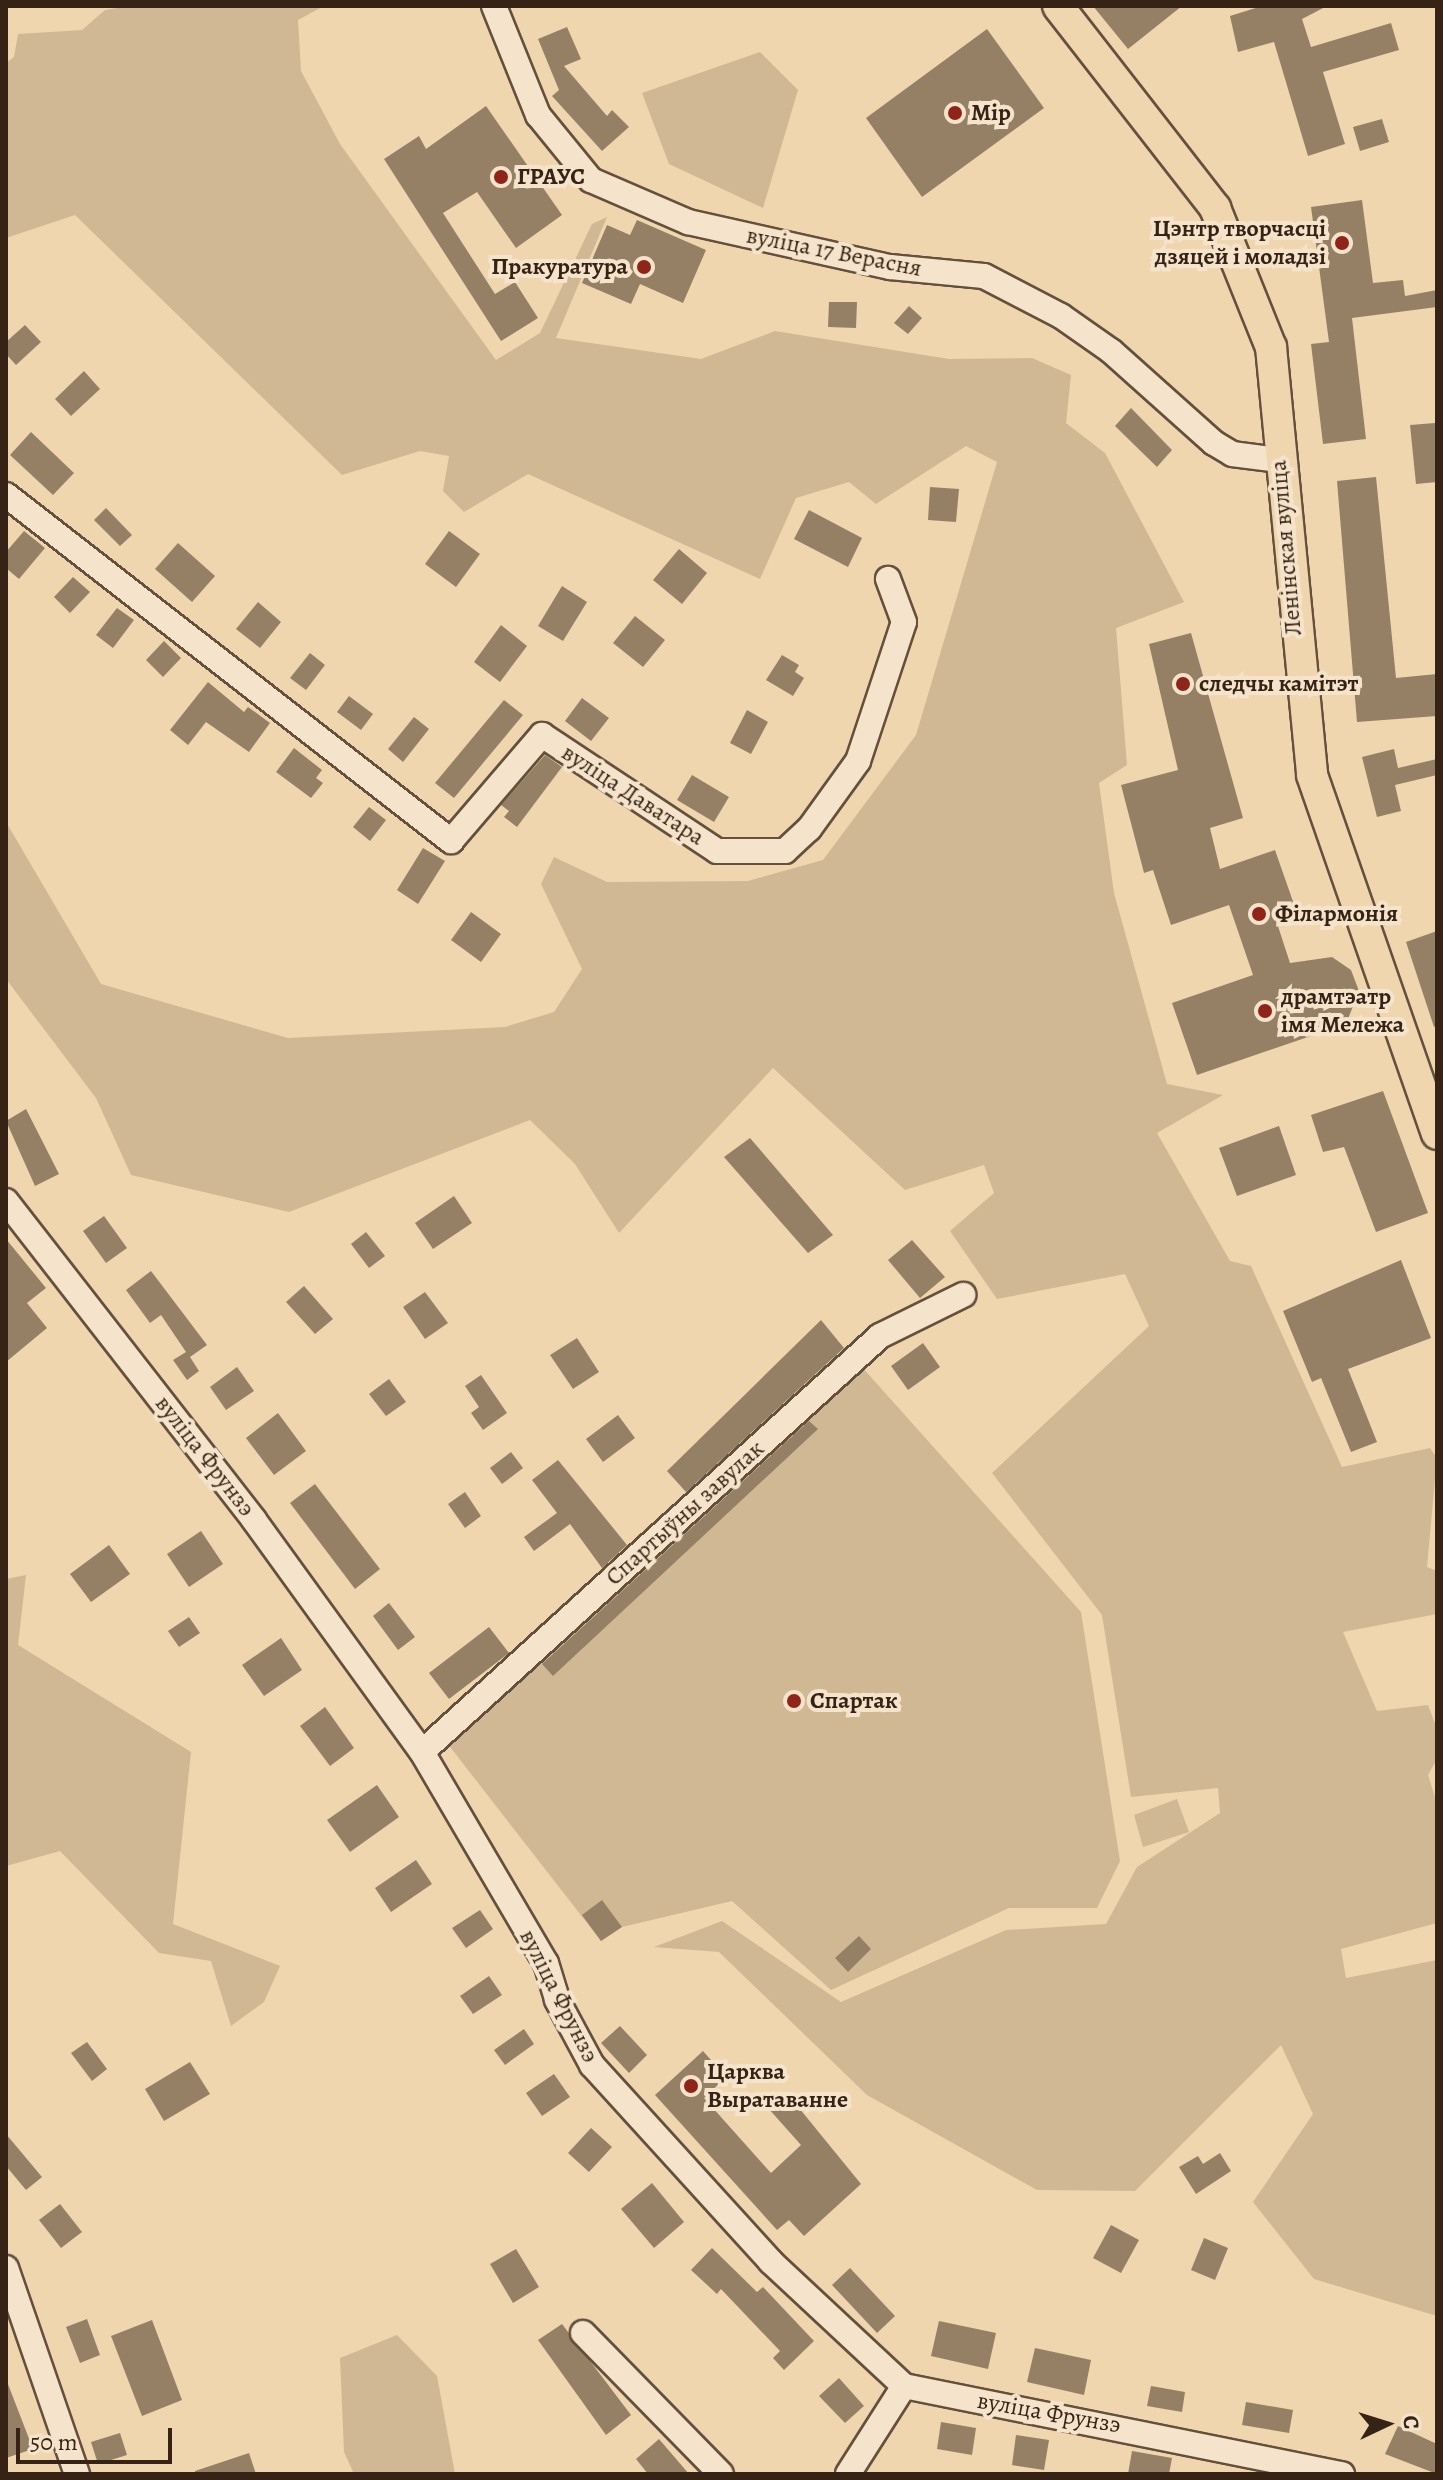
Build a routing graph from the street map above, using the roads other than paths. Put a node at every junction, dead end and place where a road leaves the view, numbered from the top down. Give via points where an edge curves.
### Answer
1 (494, 6) edge
2 (1058, 6) edge
3 (1278, 460) junction
4 (6, 495) edge
5 (888, 579) dead end
6 (1437, 1134) edge
7 (6, 1201) edge
8 (963, 1295) dead end
9 (422, 1752) junction
10 (6, 2268) edge
11 (583, 2333) dead end
12 (904, 2386) junction
13 (77, 2474) edge
14 (721, 2474) edge
15 (848, 2474) edge
16 (1342, 2474) edge

1 - 3 street, вуліца 17 Верасня via 538,115 591,180 688,222 890,267 984,276 1061,316 1111,351 1214,443 1232,454
2 - 3 main road, Ленінская вуліца via 1215,208 1271,347
3 - 6 main road, Ленінская вуліца via 1312,775
4 - 5 street, вуліца Даватара via 451,841 542,735 717,851 785,851 809,829 858,761 904,622
7 - 9 street, вуліца Фрунзэ via 254,1520
8 - 9 street, Спартыўны завулак via 880,1336
9 - 12 street, вуліца Фрунзэ via 546,1963 557,2000 592,2065 771,2262
10 - 13 street
11 - 14 street
12 - 15 street
12 - 16 street, вуліца Фрунзэ

